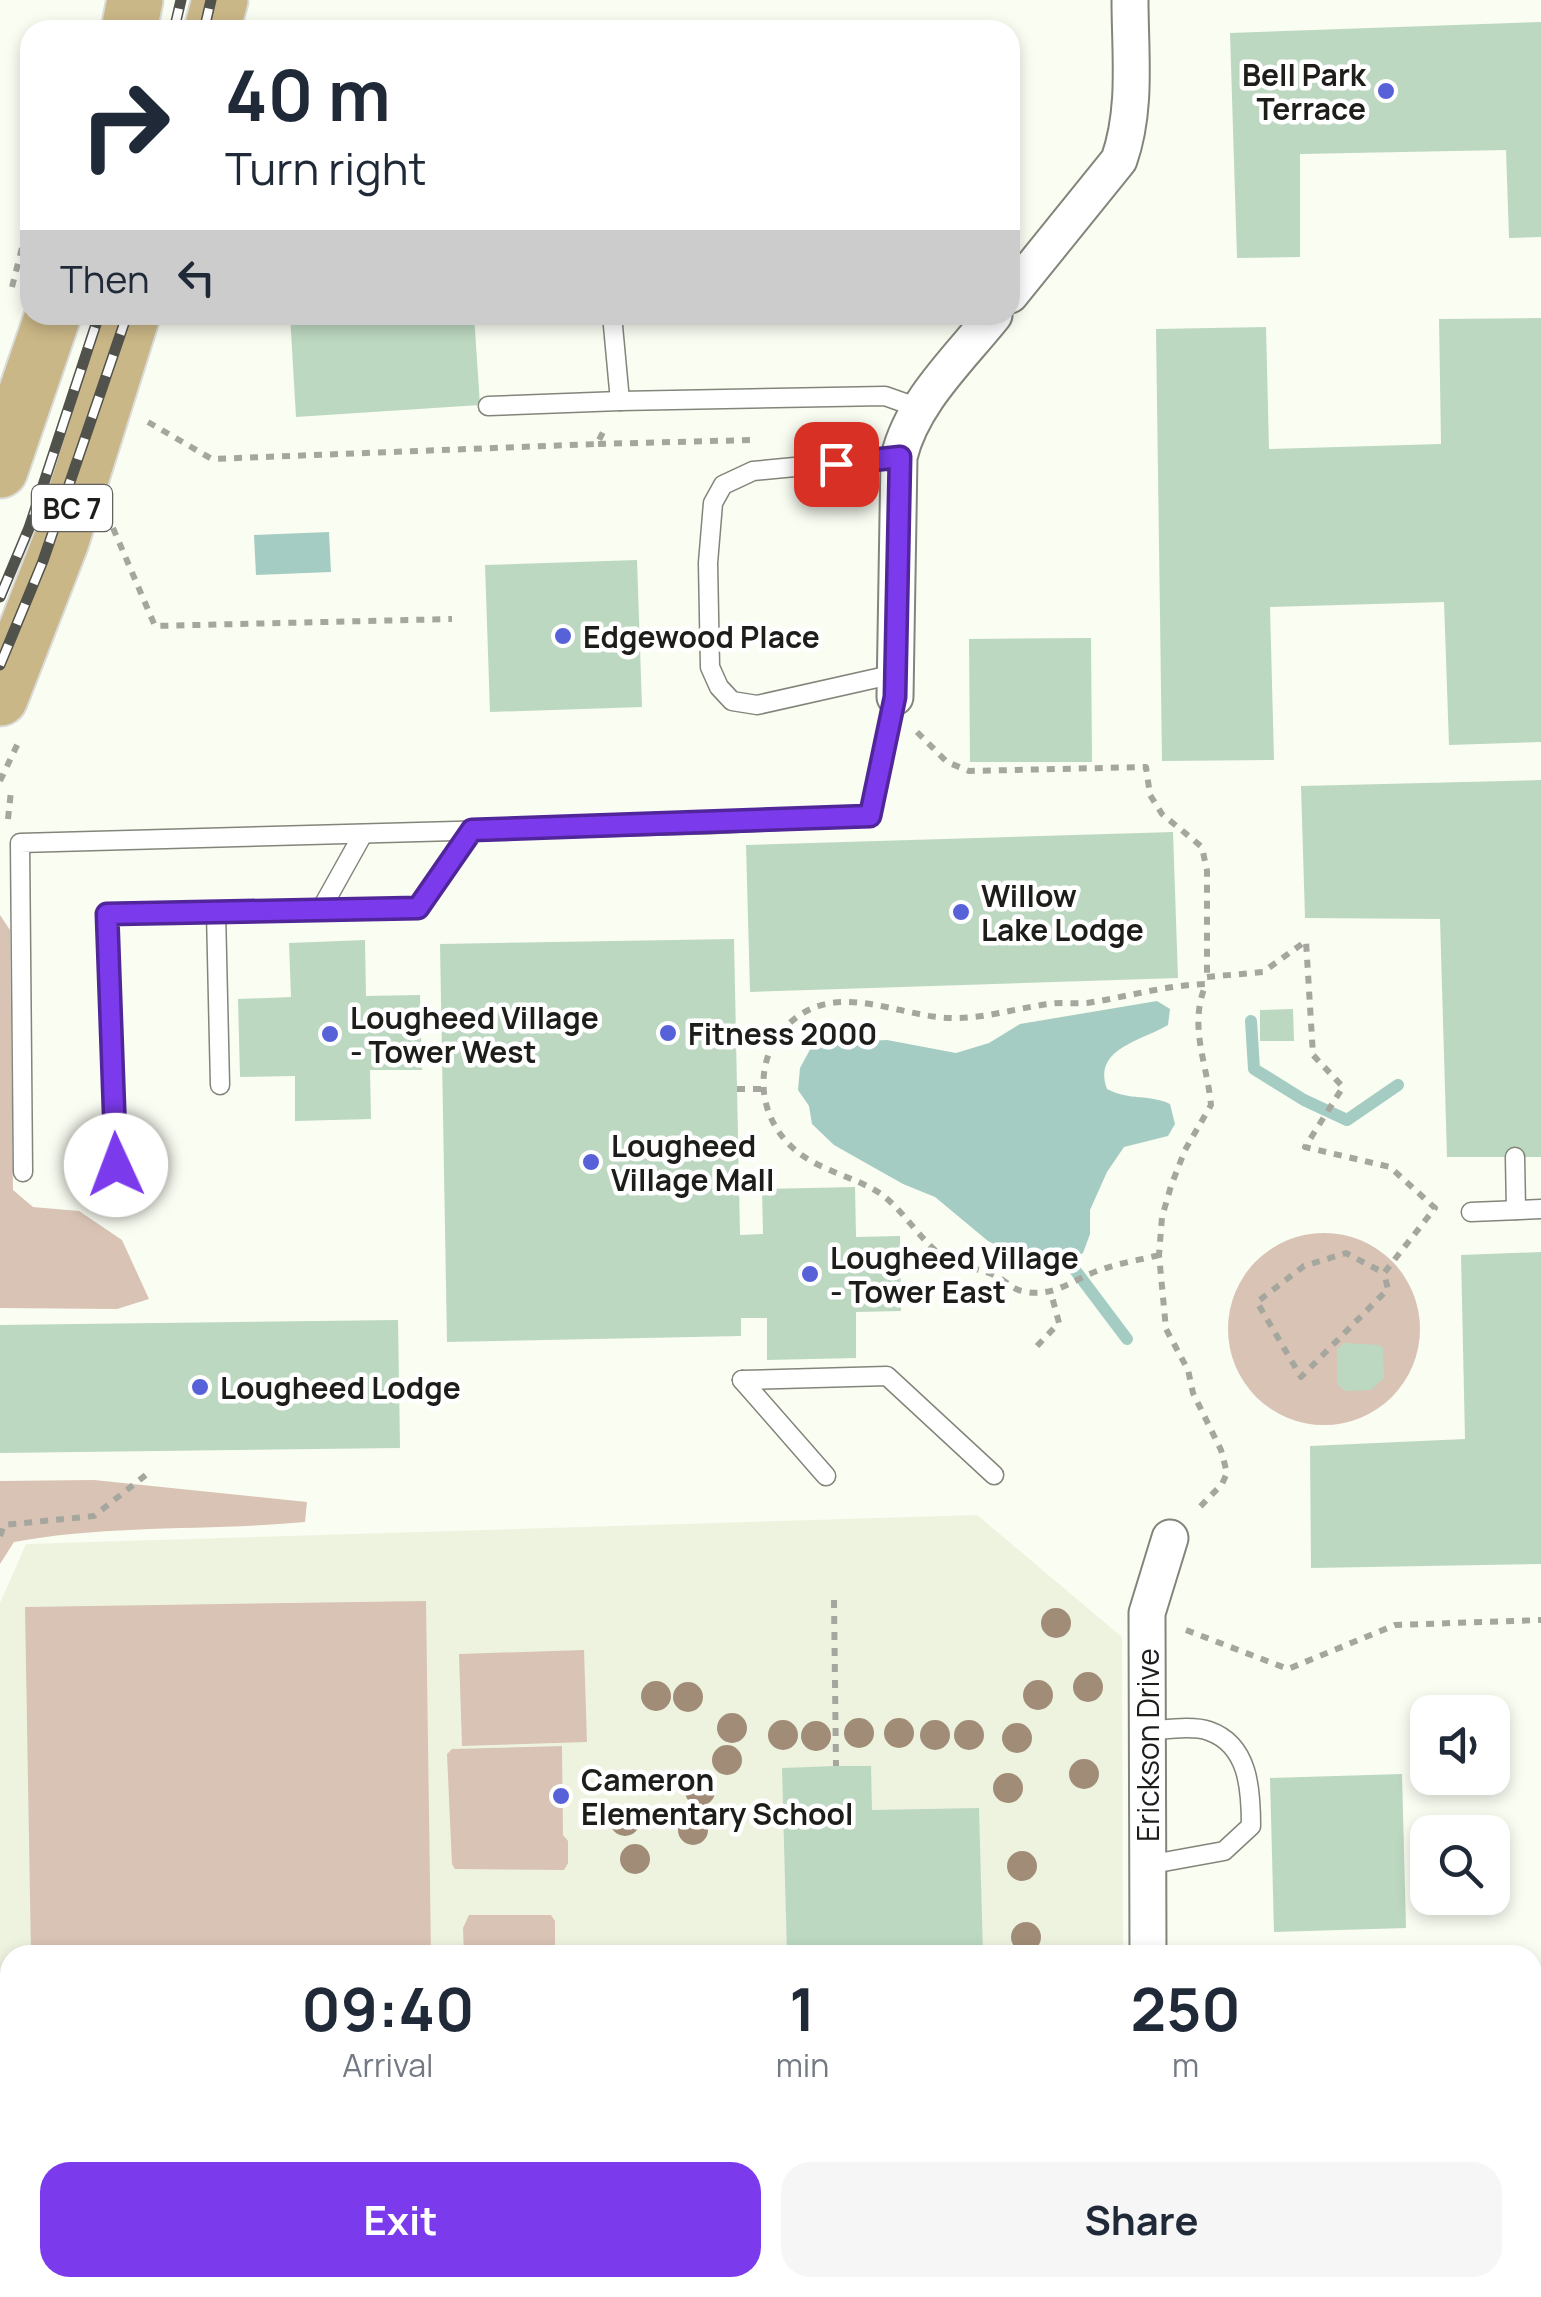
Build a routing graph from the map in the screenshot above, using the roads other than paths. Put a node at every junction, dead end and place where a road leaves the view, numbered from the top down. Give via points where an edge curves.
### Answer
1 (1130, 0) edge
2 (1020, 284) edge
3 (27, 325) edge
4 (129, 325) edge
5 (613, 325) edge
6 (986, 325) edge
7 (620, 402) junction
8 (488, 406) dead end
9 (919, 408) junction
10 (900, 457) junction
11 (0, 470) edge
12 (895, 685) junction
13 (0, 698) edge
14 (472, 830) junction
15 (363, 834) junction
16 (216, 912) junction
17 (320, 912) junction
18 (220, 1085) dead end
19 (1515, 1157) dead end
20 (116, 1165) dead end
21 (23, 1172) dead end
22 (1541, 1209) edge
23 (1516, 1210) junction
24 (1471, 1212) dead end
25 (994, 1475) dead end
26 (826, 1476) dead end
27 (1170, 1538) road end
28 (1145, 1731) junction
29 (1147, 1865) junction
30 (1148, 1945) edge

1 - 2 street via 1131,108 1119,160
3 - 11 main road, BC 7
4 - 13 main road, BC 7 via 61,541
5 - 7 lane
6 - 9 street
7 - 8 lane
7 - 9 lane via 885,396
9 - 10 street
10 - 12 street
10 - 12 lane via 737,476 713,503 708,563 710,667 732,701 756,705
12 - 14 lane via 870,816
14 - 15 lane
14 - 17 lane via 418,908
15 - 17 lane
15 - 21 lane via 20,843
16 - 17 lane
16 - 18 lane
16 - 20 lane via 107,914
19 - 23 lane
22 - 23 lane
23 - 24 lane
25 - 26 lane via 888,1376 742,1380
27 - 28 street, Erickson Drive via 1146,1613
28 - 29 street, Erickson Drive
28 - 29 lane via 1207,1730 1234,1745 1250,1786 1250,1826 1224,1851
29 - 30 street, Erickson Drive

